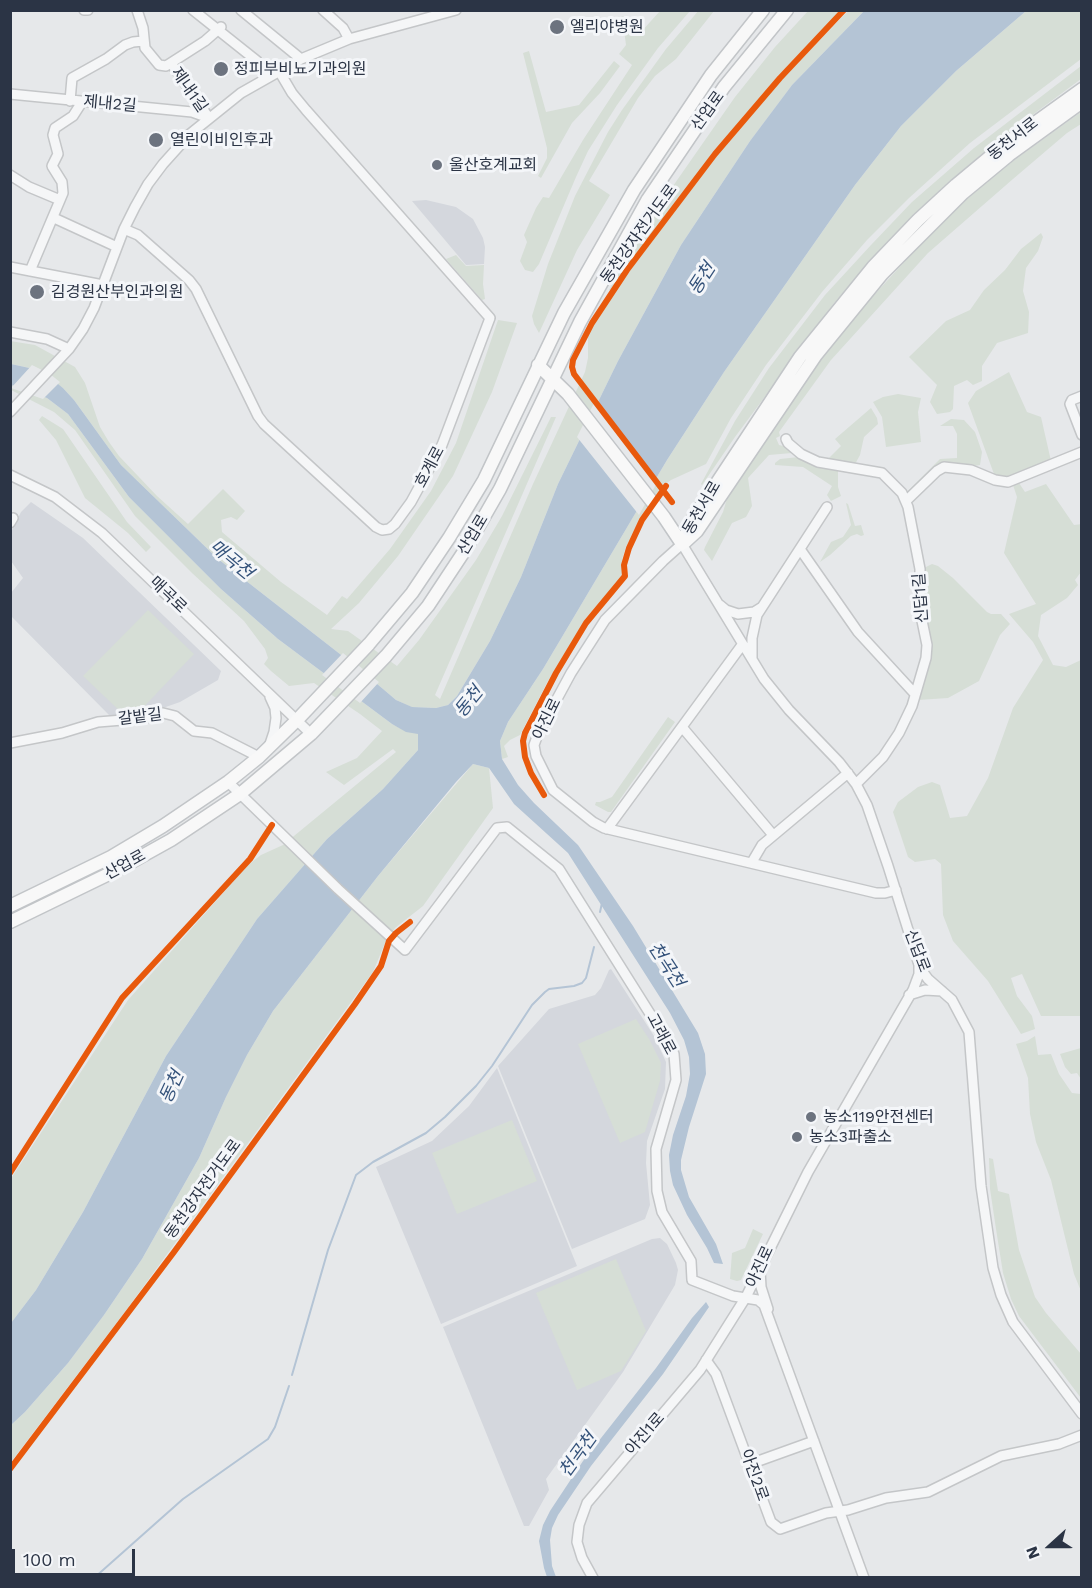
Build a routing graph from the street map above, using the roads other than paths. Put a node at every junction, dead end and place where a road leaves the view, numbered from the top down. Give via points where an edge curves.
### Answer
1 (84, 10) edge
2 (88, 10) edge
3 (137, 10) edge
4 (193, 10) edge
5 (241, 10) edge
6 (323, 10) edge
7 (456, 10) edge
8 (764, 10) edge
9 (787, 10) edge
10 (219, 29) junction
11 (349, 39) junction
12 (143, 41) junction
13 (301, 59) junction
14 (171, 63) junction
15 (279, 70) junction
16 (266, 78) junction
17 (1082, 89) edge
18 (10, 94) edge
19 (70, 100) junction
20 (82, 102) junction
21 (1082, 102) edge
22 (209, 118) junction
23 (10, 175) edge
24 (60, 200) junction
25 (54, 218) junction
26 (124, 229) junction
27 (117, 247) junction
28 (10, 267) edge
29 (30, 271) junction
30 (103, 285) junction
31 (10, 332) edge
32 (69, 349) junction
33 (538, 365) junction
34 (553, 379) junction
35 (1082, 396) edge
36 (10, 412) edge
37 (1082, 435) edge
38 (786, 439) dead end
39 (1082, 452) edge
40 (10, 475) edge
41 (907, 500) junction
42 (827, 507) dead end
43 (682, 544) junction
44 (800, 549) junction
45 (715, 600) junction
46 (762, 607) junction
47 (742, 645) junction
48 (753, 663) junction
49 (268, 692) junction
50 (915, 694) junction
51 (297, 720) junction
52 (682, 726) junction
53 (311, 734) junction
54 (10, 743) edge
55 (269, 748) junction
56 (259, 757) junction
57 (848, 773) junction
58 (228, 782) junction
59 (856, 784) junction
60 (240, 794) junction
61 (606, 829) junction
62 (773, 835) junction
63 (752, 862) junction
64 (896, 890) junction
65 (10, 906) edge
66 (10, 922) edge
67 (919, 964) junction
68 (942, 991) junction
69 (909, 995) junction
70 (760, 1270) junction
71 (746, 1298) junction
72 (774, 1331) junction
73 (706, 1360) junction
74 (1082, 1414) edge
75 (1082, 1435) edge
76 (814, 1441) junction
77 (750, 1464) junction
78 (840, 1511) junction
79 (593, 1578) edge
80 (864, 1578) edge

1 - 2 street
3 - 12 street, 제내1길
4 - 10 street
5 - 13 street
6 - 11 street via 337,21
7 - 11 street
8 - 33 main road, 산업로 via 711,75 634,190
9 - 34 main road, 산업로 via 724,87 648,199
10 - 14 street
10 - 16 street via 257,61
11 - 13 street
12 - 14 street, 제내1길 via 159,64
12 - 19 street via 125,45 72,78
13 - 15 street
14 - 22 street, 제내1길
15 - 16 street
15 - 26 street, 호계로 via 306,110 489,318 442,445 395,524 389,529 376,527 264,424 196,289 138,235
16 - 22 street
17 - 43 main road, 동천서로 via 956,185 873,267 788,376 691,522
18 - 19 street, 제내2길
19 - 20 street, 제내2길
20 - 22 street, 제내2길 via 192,112
20 - 24 street via 72,116 55,128 53,135 58,154 52,166 63,187
21 - 43 main road, 동천서로 via 963,193 882,274 816,355 697,531
22 - 26 street via 163,164
23 - 24 street
24 - 25 street
25 - 27 street
25 - 29 street
26 - 27 street
27 - 30 street
28 - 29 street
29 - 30 street
30 - 32 street
31 - 32 street via 47,339
32 - 36 street
33 - 34 main road, 신답로
33 - 51 main road, 산업로 via 484,480 412,593
34 - 43 main road, 신답로
34 - 53 main road, 산업로 via 500,489 428,606
35 - 37 street via 1072,399 1070,404
38 - 41 street via 801,454 818,462 882,473
39 - 41 street via 1008,482 971,470 944,467
40 - 49 street, 매곡로 via 55,497 86,519
41 - 50 street, 신답1길 via 920,569 920,611 927,652
42 - 44 street
43 - 45 street, 신답로
43 - 61 street, 아진로 via 600,627 535,740 536,756 556,793
44 - 46 street
44 - 50 street via 858,632
45 - 46 street via 738,614
45 - 47 street, 신답로
46 - 48 street via 752,638
47 - 48 street, 신답로
47 - 52 street
48 - 57 street, 신답로 via 789,710
49 - 51 street, 매곡로
49 - 55 street via 276,718
50 - 59 street, 신답1길 via 891,746
51 - 53 street, 매곡로
51 - 55 main road, 산업로
52 - 61 street
52 - 62 street
53 - 60 main road, 산업로
54 - 56 street, 갈밭길 via 98,722 163,713 175,716 194,731 212,733
55 - 56 main road, 산업로
56 - 58 main road, 산업로
57 - 59 street, 신답로
57 - 62 street
58 - 60 street
58 - 65 main road, 산업로 via 111,858
59 - 64 street, 신답로
60 - 66 main road, 산업로 via 171,840
60 - 71 street, 고래로 via 405,950 493,831 507,827 552,862 566,877 674,1054 676,1080 656,1149 662,1212 691,1261 693,1280
61 - 63 street, 아진로
62 - 63 street via 757,850
63 - 64 street, 아진로 via 876,893
64 - 67 street, 신답로
67 - 68 street, 신답로
67 - 69 street, 아진로 via 919,974
68 - 69 street via 925,990
68 - 74 street, 신답로 via 957,1007 971,1040 981,1186 999,1289 1013,1322
69 - 70 street, 아진로 via 808,1172
70 - 71 street, 아진로
70 - 72 street
71 - 72 street, 아진로 via 764,1305
71 - 73 street, 아진1로
72 - 76 street, 아진로
73 - 77 street, 아진2로 via 716,1374
73 - 79 street, 아진1로 via 585,1506 577,1542
75 - 78 street via 992,1459 928,1492 886,1497
76 - 77 street
76 - 78 street, 아진로
77 - 78 street, 아진2로 via 771,1522 777,1528
78 - 80 street, 아진로

